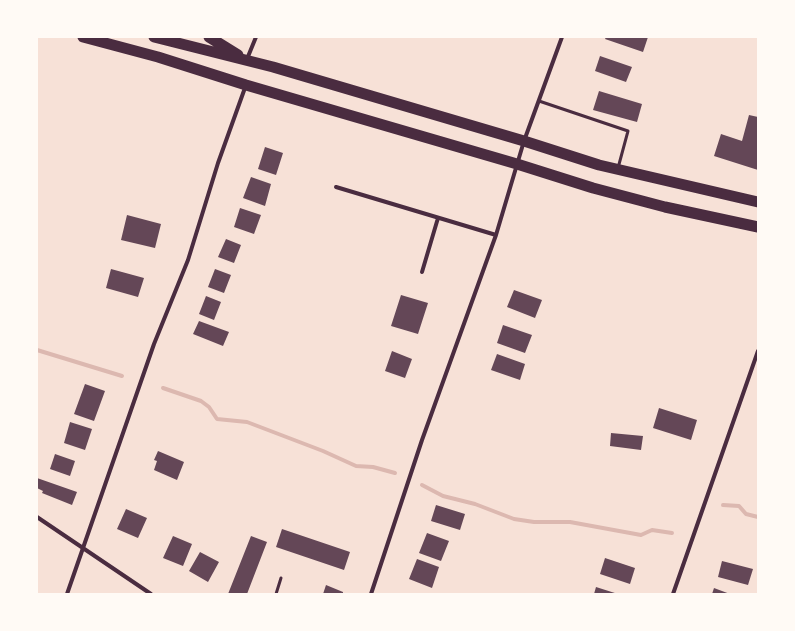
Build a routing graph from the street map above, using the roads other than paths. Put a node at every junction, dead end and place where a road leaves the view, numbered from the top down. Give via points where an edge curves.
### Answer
1 (83, 37) edge
2 (154, 37) edge
3 (209, 37) edge
4 (256, 37) edge
5 (562, 37) edge
6 (246, 61) junction
7 (246, 85) junction
8 (539, 101) junction
9 (524, 141) junction
10 (517, 164) junction
11 (617, 170) junction
12 (336, 187) dead end
13 (758, 202) edge
14 (438, 218) junction
15 (758, 227) edge
16 (496, 235) junction
17 (422, 272) dead end
18 (758, 352) edge
19 (37, 517) edge
20 (83, 549) junction
21 (282, 578) dead end
22 (67, 594) edge
23 (151, 594) edge
24 (276, 594) edge
25 (371, 594) edge
26 (673, 594) edge

1 - 7 highway via 158,57
2 - 6 highway
3 - 6 highway
4 - 6 street
5 - 8 street
6 - 9 highway
7 - 10 highway
7 - 20 street via 218,163 188,260 154,344
8 - 9 street
8 - 11 lane via 628,132
9 - 10 street
9 - 11 highway
10 - 15 highway via 630,198
10 - 16 street
11 - 13 highway
12 - 14 street
14 - 16 street
14 - 17 street
16 - 25 street via 422,440
18 - 26 street
19 - 20 street
20 - 22 street
20 - 23 street
21 - 24 lane

